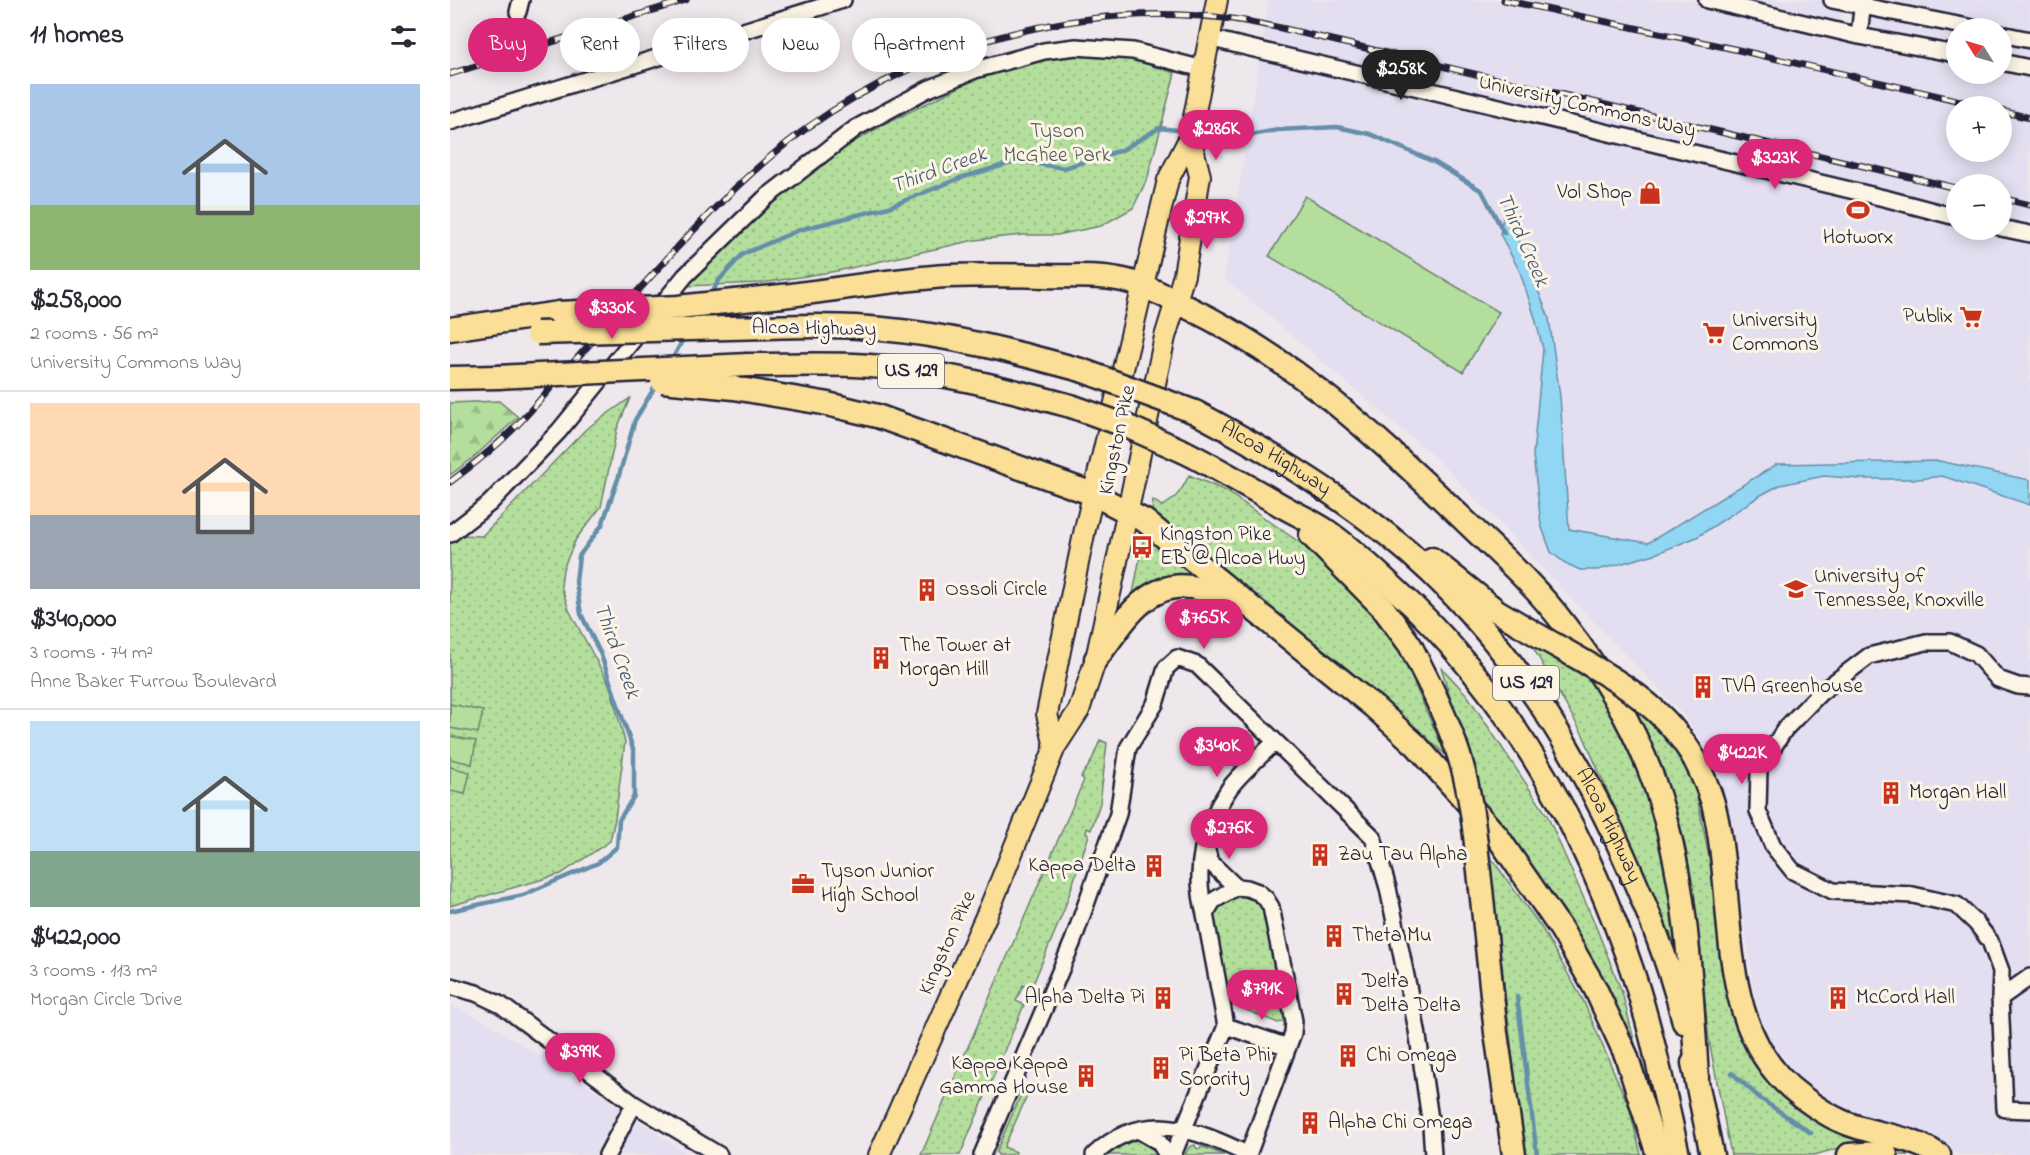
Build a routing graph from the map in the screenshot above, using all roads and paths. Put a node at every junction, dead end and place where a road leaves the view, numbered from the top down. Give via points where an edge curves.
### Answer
1 (843, 0) edge
2 (1217, 0) edge
3 (1707, 0) edge
4 (1832, 0) edge
5 (1735, 3) edge
6 (1863, 4) edge
7 (1946, 22) edge
8 (1859, 36) junction
9 (2012, 36) edge
10 (1208, 39) junction
11 (2030, 40) edge
12 (1946, 52) edge
13 (2012, 64) edge
14 (2030, 68) edge
15 (1203, 69) junction
16 (450, 122) edge
17 (1190, 137) junction
18 (1946, 214) edge
19 (2012, 230) edge
20 (2030, 234) edge
21 (1142, 287) junction
22 (1176, 302) junction
23 (450, 329) edge
24 (450, 336) edge
25 (592, 374) junction
26 (450, 378) edge
27 (1093, 494) junction
28 (1265, 495) junction
29 (1342, 500) junction
30 (1127, 512) junction
31 (450, 534) edge
32 (1297, 644) junction
33 (1096, 658) junction
34 (2024, 686) edge
35 (1275, 742) junction
36 (1055, 747) junction
37 (1205, 843) junction
38 (1236, 887) junction
39 (1205, 914) junction
40 (2030, 977) edge
41 (450, 986) edge
42 (2000, 998) junction
43 (1226, 1026) junction
44 (1288, 1047) junction
45 (1697, 1078) junction
46 (634, 1104) junction
47 (2030, 1110) edge
48 (891, 1129) junction
49 (1184, 1129) junction
50 (1138, 1130) junction
51 (607, 1155) edge
52 (719, 1155) edge
53 (879, 1155) edge
54 (891, 1155) edge
55 (982, 1155) edge
56 (1094, 1155) edge
57 (1167, 1155) edge
58 (1173, 1155) edge
59 (1248, 1155) edge
60 (1433, 1155) edge
61 (1514, 1155) edge
62 (1658, 1155) edge
63 (1678, 1155) edge
64 (1712, 1155) edge
65 (1848, 1155) edge
66 (1886, 1155) edge
67 (1939, 1155) edge

1 - 16 street
2 - 10 main road, Kingston Pike
3 - 5 street
4 - 6 street
5 - 8 street
6 - 7 street
6 - 8 street
8 - 12 street
9 - 11 street
10 - 15 main road, Kingston Pike
10 - 18 street, University Commons Way
13 - 14 street
15 - 17 main road, Kingston Pike
15 - 31 street via 1133,51 1076,47 1044,51 975,70 928,89 856,128 764,199 685,276 559,431 490,503
17 - 21 main road, Kingston Pike via 1168,180
17 - 22 main road, Kingston Pike via 1200,176
19 - 20 street
21 - 22 highway
21 - 23 highway, bridge via 1123,280 1092,277 948,276 678,307 559,313
21 - 27 main road, Kingston Pike
22 - 30 main road, Kingston Pike
22 - 45 highway via 1281,362 1336,403 1529,583 1595,667 1630,727 1653,779 1668,828 1680,887
24 - 29 highway, Alcoa Highway / US 129, bridge via 816,326 949,338 1081,370 1195,412 1245,438
25 - 26 highway, Alcoa Highway / US 129, bridge
25 - 27 highway, bridge via 734,388 823,403 877,416
25 - 28 highway, Alcoa Highway / US 129, bridge via 748,365 856,365 914,372 1012,390 1071,406 1185,452
27 - 30 highway
27 - 36 main road, Kingston Pike via 1047,714
28 - 61 highway, bridge via 1318,541 1383,608 1410,645 1448,723 1462,764 1470,808
28 - 63 highway, Alcoa Highway / US 129 via 1327,531 1421,612 1495,699 1535,758 1570,819 1627,954 1651,1034
29 - 45 highway, Alcoa Highway / US 129 via 1390,537 1458,600 1523,679 1554,725 1580,768 1630,870 1679,1003
29 - 67 highway, bridge via 1446,568 1497,610 1639,696 1672,726 1695,760 1714,809 1739,1000 1751,1034 1765,1057 1799,1095 1823,1112 1842,1122 1917,1143
30 - 32 highway via 1145,522
30 - 33 main road, Kingston Pike
32 - 33 highway via 1213,594 1176,587 1152,594 1141,602
32 - 62 highway via 1416,745 1497,836 1528,878 1595,988 1626,1056
33 - 36 main road, Kingston Pike via 1079,710
34 - 42 street via 1998,679 1976,654 1950,642 1926,642 1869,656 1820,693 1785,729 1759,769 1758,811 1773,846 1793,871 1833,891 1913,895 1957,905 1990,941 2001,971
35 - 37 street via 1229,789
35 - 55 street via 1197,665 1177,658 1166,668 1155,704 1128,748 1118,814 1073,941
35 - 60 street via 1373,837 1388,888 1417,1030
36 - 48 main road, Kingston Pike via 991,905
37 - 38 street via 1210,862
37 - 39 street via 1199,870
38 - 39 street via 1214,901
38 - 44 street via 1257,892 1271,907 1294,1021
39 - 43 street
40 - 42 street
41 - 46 street via 501,1005
42 - 47 street via 2005,1109
43 - 44 street
43 - 49 street
44 - 59 street
45 - 64 highway, Alcoa Highway / US 129
46 - 51 street
46 - 52 street
48 - 53 main road, Kingston Pike
48 - 54 main road
49 - 50 street via 1163,1126
49 - 58 street
49 - 59 street
50 - 56 street via 1119,1136
50 - 57 street via 1159,1142
65 - 66 highway

